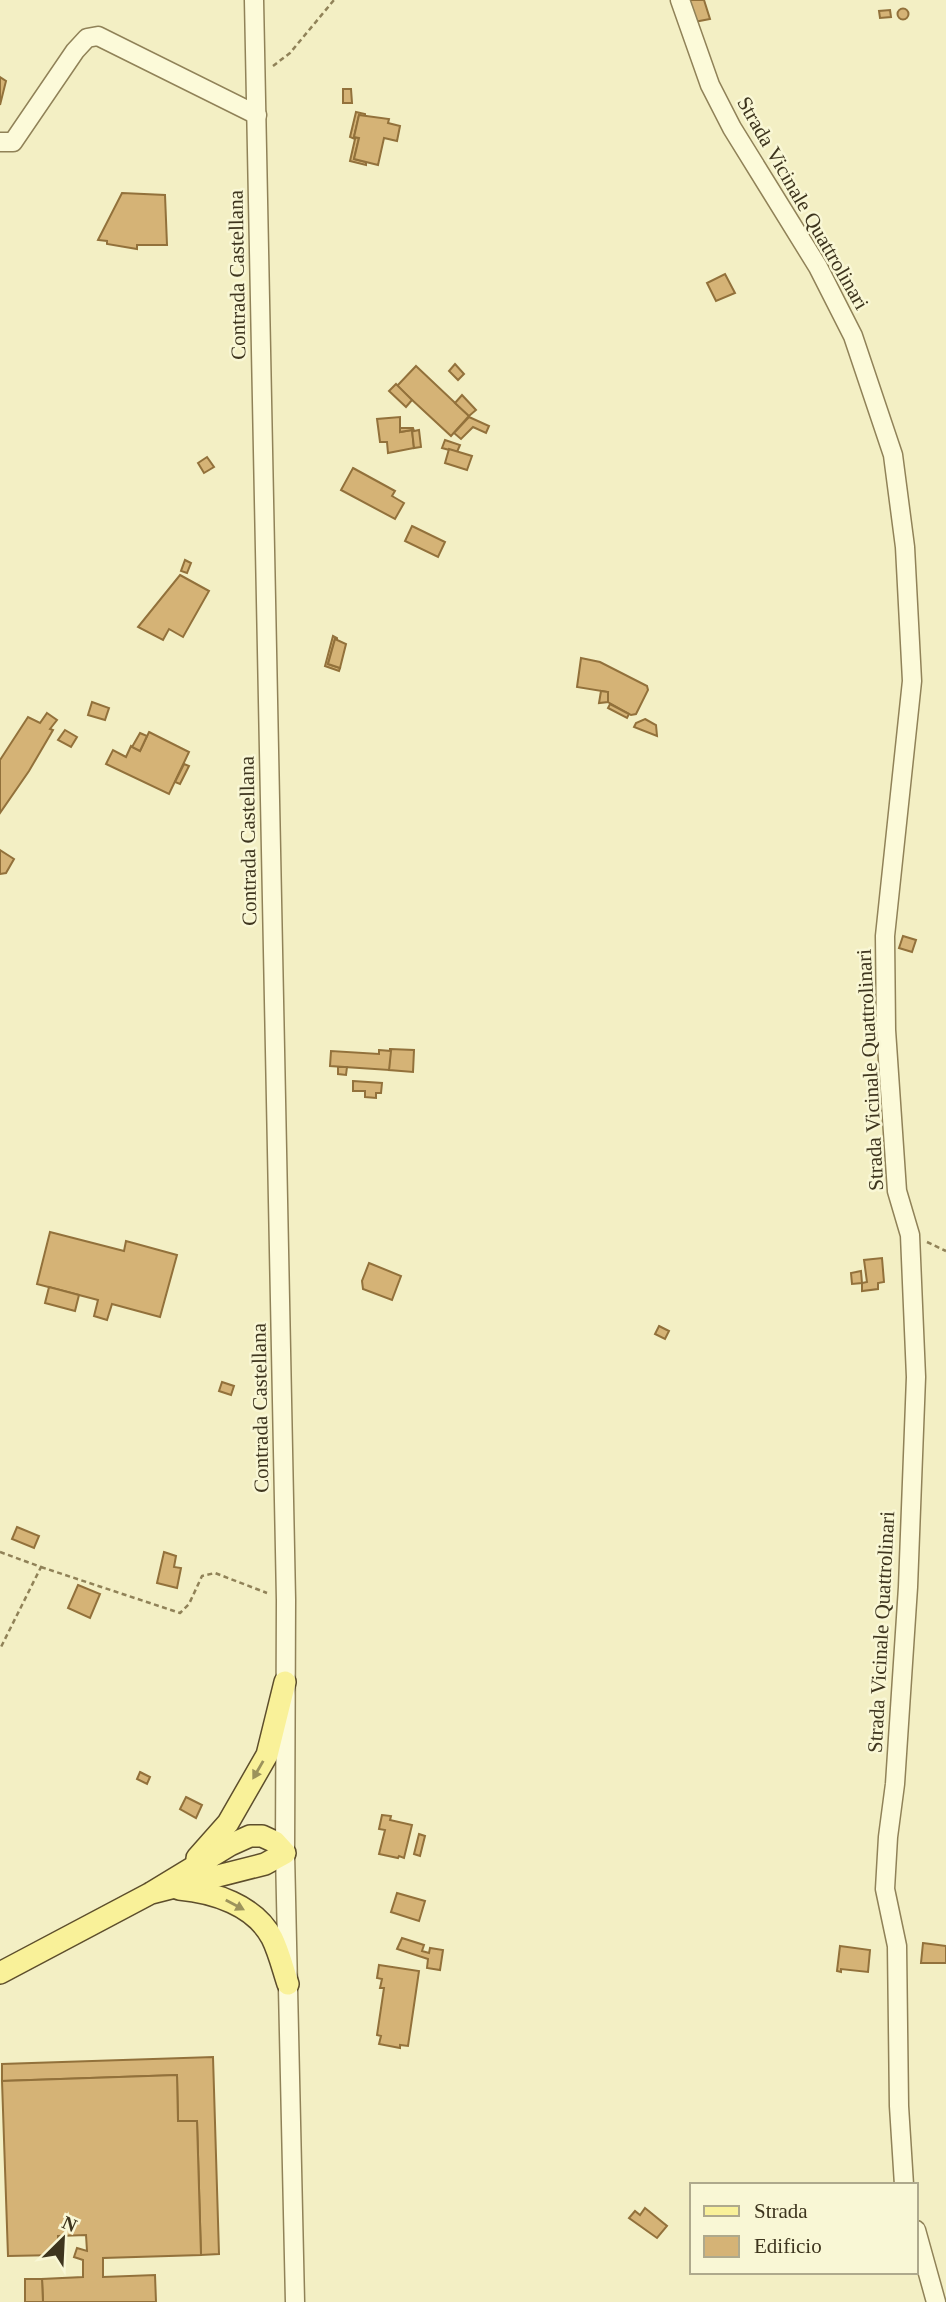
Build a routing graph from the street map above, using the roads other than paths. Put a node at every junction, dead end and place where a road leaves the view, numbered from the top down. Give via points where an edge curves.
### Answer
1 (254, 0) edge
2 (680, 0) edge
3 (257, 115) junction
4 (0, 142) edge
5 (285, 1682) junction
6 (285, 1853) junction
7 (168, 1885) junction
8 (0, 1973) edge
9 (288, 1984) junction
10 (904, 2183) edge
11 (918, 2237) edge
12 (295, 2302) edge
13 (936, 2302) edge

1 - 3 street, Contrada Castellana
2 - 10 street, Strada Vicinale Quattrolinari via 710,85 732,128 818,267 853,336 893,455 905,547 912,681 885,936 897,1191 910,1235 916,1377 906,1614 885,1889 897,1946
3 - 4 street via 98,36 87,38 75,51 13,142
3 - 5 street, Contrada Castellana
5 - 6 street, Contrada Castellana
5 -> 7 main road via 267,1755 228,1823
6 - 7 main road via 265,1864
6 - 7 main road via 275,1842 250,1836
6 - 9 street, Contrada Castellana
7 - 8 main road
7 -> 9 main road via 220,1897 250,1913 271,1936
9 - 12 street, Contrada Castellana
11 - 13 street

